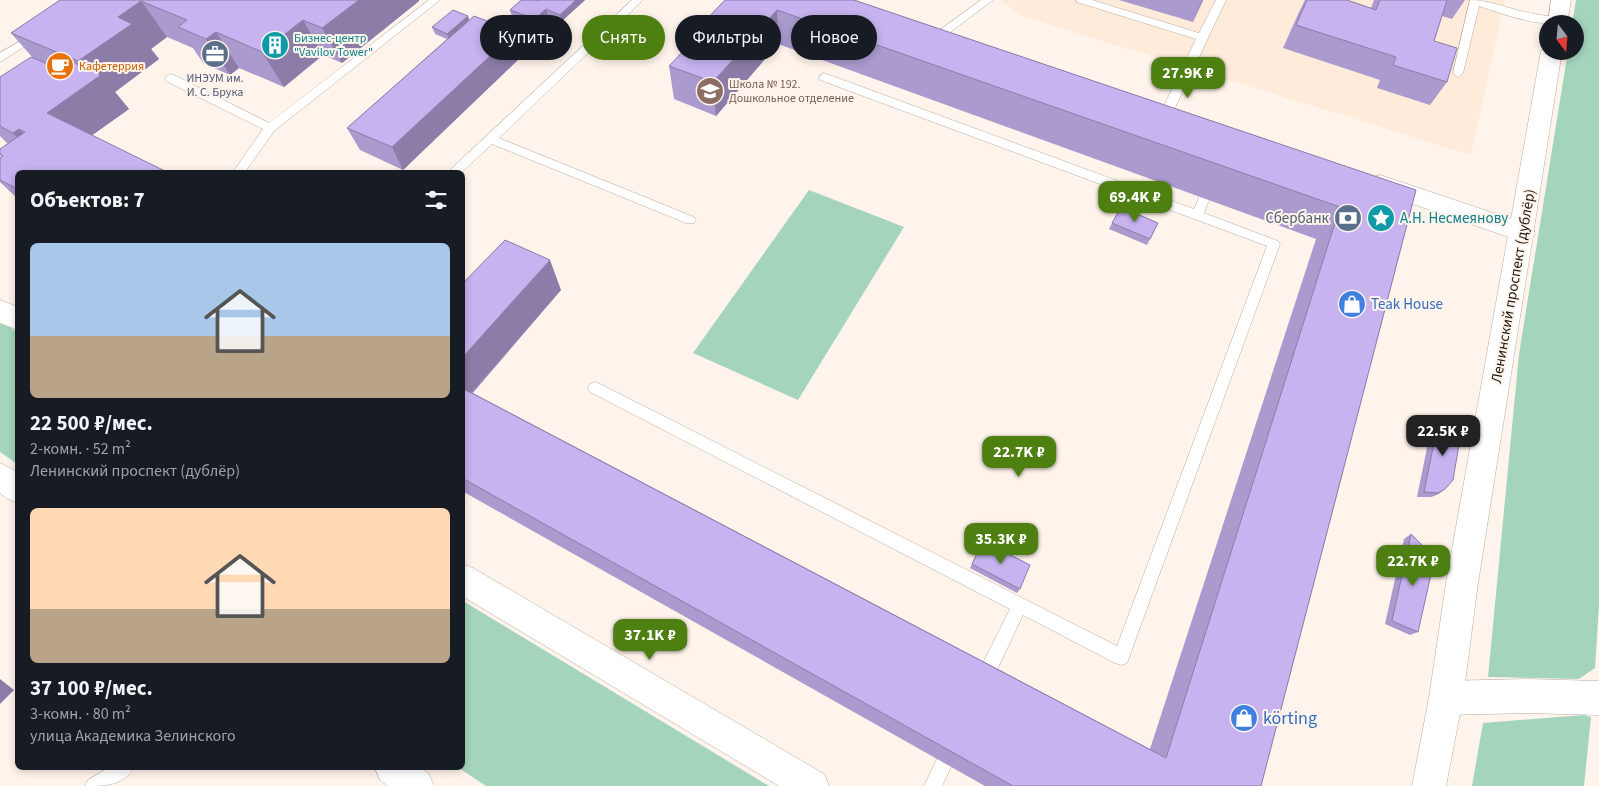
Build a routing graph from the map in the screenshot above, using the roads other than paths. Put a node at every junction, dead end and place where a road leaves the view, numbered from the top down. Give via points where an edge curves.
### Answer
1 (435, 0) edge
2 (638, 0) edge
3 (988, 0) edge
4 (1081, 0) edge
5 (1221, 0) edge
6 (1561, 0) edge
7 (1475, 1) edge
8 (1558, 15) edge
9 (1539, 19) edge
10 (49, 26) edge
11 (932, 31) joint
12 (1202, 37) junction
13 (969, 44) edge
14 (0, 58) edge
15 (1551, 60) edge
16 (1458, 72) edge
17 (824, 77) dead end
18 (170, 78) dead end
19 (1167, 112) edge
20 (270, 128) junction
21 (491, 138) junction
22 (240, 170) edge
23 (457, 170) edge
24 (1359, 177) edge
25 (1204, 198) edge
26 (1197, 216) junction
27 (690, 220) dead end
28 (1523, 233) junction
29 (0, 310) edge
30 (15, 318) edge
31 (595, 388) dead end
32 (0, 476) edge
33 (15, 488) edge
34 (465, 581) edge
35 (1020, 606) junction
36 (983, 682) edge
37 (1446, 698) junction
38 (1599, 698) edge
39 (944, 763) edge
40 (121, 770) edge
41 (395, 770) edge
42 (94, 786) edge
43 (417, 786) edge
44 (812, 786) edge
45 (933, 786) edge
46 (1429, 786) edge

1 - 20 lane
2 - 21 lane
3 - 11 lane
4 - 12 lane
5 - 12 lane
6 - 8 street
7 - 9 lane
7 - 16 lane
10 - 14 lane
11 - 13 street
12 - 19 lane
15 - 28 street, Ленинский проспект (дублёр)
17 - 26 lane
18 - 20 lane
20 - 22 lane
21 - 23 lane
21 - 27 lane
24 - 28 street
25 - 26 lane
26 - 35 lane via 1274,244 1121,657
28 - 37 street, Ленинский проспект (дублёр) via 1462,583
29 - 30 street
31 - 35 lane
32 - 33 street
34 - 44 street
35 - 36 lane
37 - 38 street
37 - 46 street, Ленинский проспект (дублёр)
39 - 45 lane
40 - 42 lane
41 - 43 street

